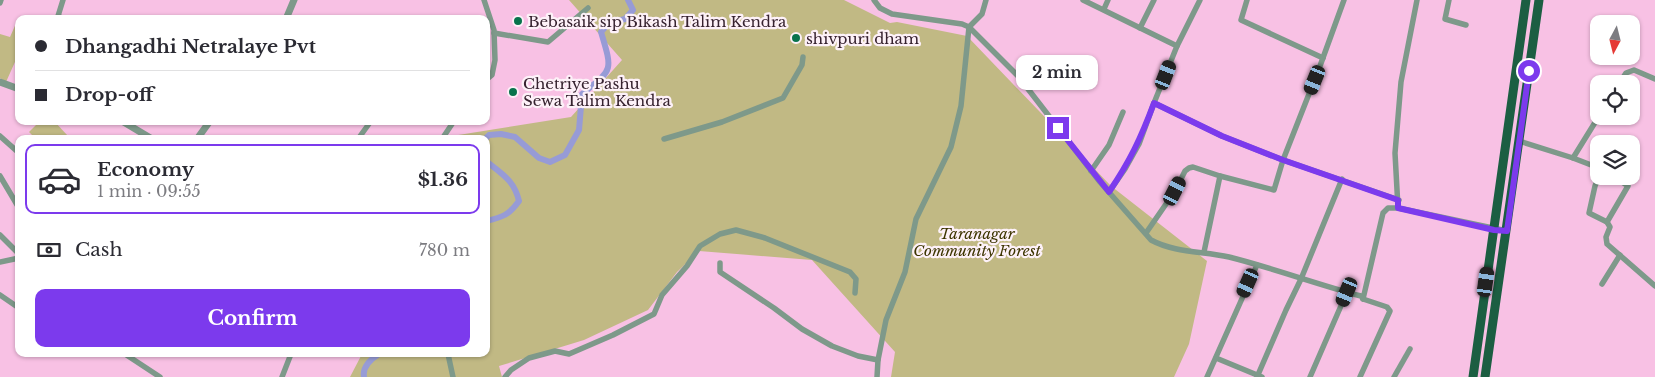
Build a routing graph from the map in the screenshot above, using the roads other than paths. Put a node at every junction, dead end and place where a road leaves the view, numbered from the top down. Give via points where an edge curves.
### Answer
1 (63, 0) edge
2 (294, 0) edge
3 (484, 0) edge
4 (874, 0) edge
5 (986, 0) edge
6 (1083, 0) edge
7 (1108, 0) edge
8 (1154, 0) edge
9 (1200, 0) edge
10 (1247, 0) edge
11 (1344, 0) edge
12 (1417, 0) edge
13 (1449, 0) edge
14 (1526, 0) edge
15 (1539, 0) edge
16 (588, 8) dead end
17 (1104, 9) junction
18 (58, 15) edge
19 (288, 15) edge
20 (1466, 26) dead end
21 (969, 28) junction
22 (1140, 28) junction
23 (494, 33) junction
24 (1177, 46) junction
25 (803, 57) dead end
26 (1324, 58) junction
27 (1625, 75) edge
28 (490, 77) edge
29 (1655, 78) edge
30 (0, 82) edge
31 (15, 88) edge
32 (1154, 103) junction
33 (1124, 112) dead end
34 (129, 125) edge
35 (1593, 125) edge
36 (145, 135) edge
37 (0, 136) edge
38 (664, 139) dead end
39 (1519, 141) junction
40 (15, 149) edge
41 (1573, 158) junction
42 (1283, 160) junction
43 (1590, 165) edge
44 (1091, 171) junction
45 (0, 176) edge
46 (1220, 176) junction
47 (1342, 179) junction
48 (1595, 185) edge
49 (1626, 185) edge
50 (1109, 192) junction
51 (1398, 200) junction
52 (15, 201) edge
53 (1398, 208) junction
54 (1607, 222) junction
55 (1494, 230) junction
56 (1507, 231) junction
57 (1146, 233) junction
58 (0, 235) edge
59 (15, 250) edge
60 (1204, 252) junction
61 (1620, 255) junction
62 (15, 259) edge
63 (0, 262) edge
64 (720, 263) dead end
65 (1257, 265) junction
66 (1301, 279) junction
67 (1602, 284) dead end
68 (1655, 286) edge
69 (1347, 292) junction
70 (855, 293) dead end
71 (0, 295) edge
72 (1364, 299) junction
73 (15, 305) edge
74 (1410, 349) dead end
75 (130, 357) edge
76 (290, 357) edge
77 (449, 357) edge
78 (1216, 358) junction
79 (878, 360) junction
80 (1259, 376) edge
81 (160, 377) edge
82 (282, 377) edge
83 (453, 377) edge
84 (505, 377) edge
85 (877, 377) edge
86 (1207, 377) edge
87 (1310, 377) edge
88 (1360, 377) edge
89 (1394, 377) edge
90 (1473, 377) edge
91 (1485, 377) edge

1 - 18 street
2 - 19 street
3 - 23 street
4 - 21 street via 880,8 892,14 962,24
5 - 21 street via 982,14
6 - 17 street
7 - 17 street
8 - 22 street
9 - 24 street
10 - 26 street via 1241,20
11 - 26 street
12 - 51 street via 1401,82 1395,153
13 - 20 street via 1445,19
14 - 55 highway
15 - 39 highway
16 - 23 street via 548,42
17 - 22 street
21 - 44 street via 1018,76
21 - 79 street via 961,106 951,147 916,219 909,257 886,320
22 - 24 street
23 - 28 street via 495,60
24 - 32 street
25 - 38 street via 802,65 783,98 722,122
26 - 42 street
27 - 29 street via 1634,70
30 - 31 street
32 - 42 street via 1222,136
32 - 50 street via 1139,144
33 - 44 street
34 - 36 street
35 - 41 street
37 - 40 street
39 - 41 street
39 - 56 highway
41 - 43 street
42 - 46 street via 1274,190
42 - 47 street
44 - 50 street
45 - 52 street
46 - 57 street via 1193,167 1185,171
46 - 60 street
47 - 51 street
47 - 66 street
48 - 54 street via 1589,213
49 - 54 street
50 - 57 street
51 - 53 street
53 - 55 street
53 - 72 street via 1388,208 1383,212
54 - 61 street via 1610,227 1606,242
55 - 56 street
55 - 90 highway
56 - 91 highway
57 - 60 street via 1158,244 1183,251
58 - 59 street
60 - 65 street
61 - 67 street
61 - 68 street
62 - 63 street
64 - 79 street via 720,272 802,329 832,346
65 - 66 street
65 - 78 street
66 - 69 street
66 - 80 street
69 - 72 street
69 - 87 street
70 - 84 street via 856,279 850,272 736,230 720,234 700,246 662,295 654,314 568,354 555,352 529,358
71 - 73 street
72 - 88 street via 1390,310
74 - 89 street
75 - 81 street
76 - 82 street
77 - 83 street
78 - 80 street
78 - 86 street
79 - 85 street

